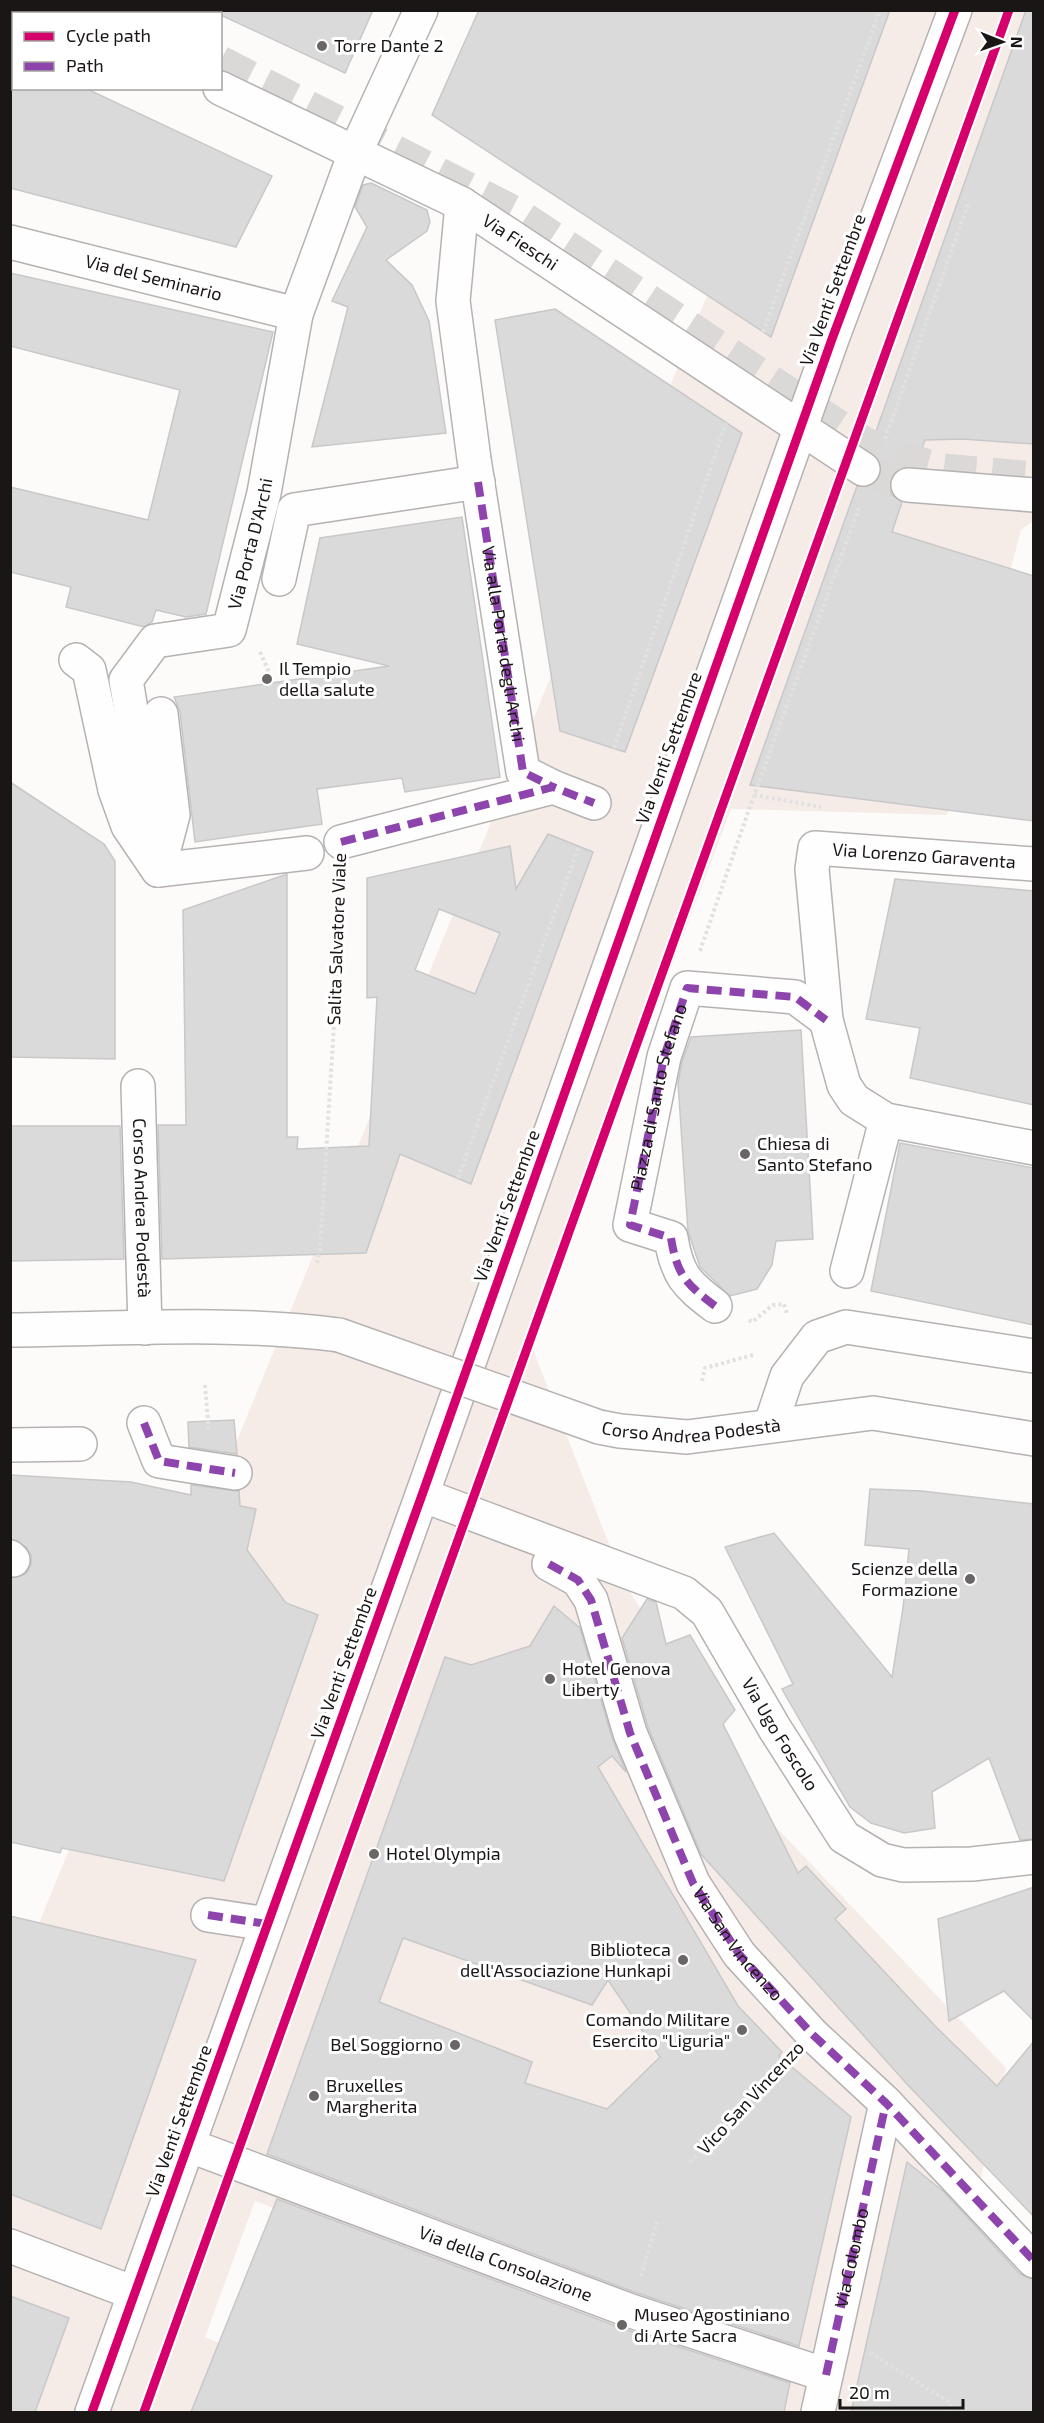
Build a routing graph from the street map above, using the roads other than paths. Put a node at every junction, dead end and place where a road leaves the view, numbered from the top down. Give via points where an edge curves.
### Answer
1 (421, 10) edge
2 (955, 10) edge
3 (222, 89) edge
4 (355, 153) junction
5 (462, 204) junction
6 (10, 242) edge
7 (296, 314) junction
8 (800, 428) junction
9 (863, 469) tunnel mouth
10 (478, 482) junction
11 (908, 485) tunnel mouth
12 (1034, 495) edge
13 (279, 579) dead end
14 (76, 660) dead end
15 (161, 714) dead end
16 (553, 787) junction
17 (594, 803) dead end
18 (341, 842) road end
19 (307, 853) dead end
20 (1034, 864) edge
21 (158, 870) junction
22 (826, 1020) junction
23 (138, 1086) dead end
24 (886, 1120) junction
25 (1034, 1148) edge
26 (847, 1271) dead end
27 (716, 1306) dead end
28 (145, 1328) junction
29 (10, 1330) edge
30 (1034, 1356) edge
31 (144, 1423) dead end
32 (771, 1424) junction
33 (1034, 1439) edge
34 (80, 1444) dead end
35 (10, 1445) edge
36 (235, 1473) dead end
37 (422, 1495) junction
38 (548, 1553) junction
39 (1034, 1857) edge
40 (208, 1915) dead end
41 (267, 1924) junction
42 (886, 2103) junction
43 (188, 2145) junction
44 (10, 2246) edge
45 (1034, 2261) edge
46 (134, 2293) junction
47 (826, 2375) junction
48 (92, 2412) edge
49 (818, 2412) edge

1 - 4 street, Via Porta D'Archi
2 - 8 street, Via Venti Settembre
3 - 4 street, Via Fieschi
4 - 5 street, Via Fieschi
4 - 7 street, Via Porta D'Archi
5 - 8 street, Via Fieschi
5 - 10 street, Via alla Porta degli Archi via 453,301
6 - 7 street, Via del Seminario
7 - 21 street, Via Porta D'Archi via 264,493 229,630 155,641 126,680
8 - 9 street, Via Fieschi
8 - 37 street, Via Venti Settembre
10 - 13 street via 294,510
10 - 16 street, Via alla Porta degli Archi via 523,772
11 - 12 street
14 - 21 street via 89,670 115,790 128,826
15 - 21 street via 173,815
16 - 17 street
16 - 18 street, Salita Salvatore Viale
19 - 21 street
20 - 22 street, Via Lorenzo Garaventa via 815,848 812,869
22 - 24 street via 844,1085 855,1100
22 - 27 street, Piazza di Santo Stefano via 795,997 687,988 664,1057 630,1225 671,1238 686,1284
23 - 28 street, Corso Andrea Podestà
24 - 25 street
24 - 26 street
28 - 29 street, Corso Andrea Podestà
28 - 32 street, Corso Andrea Podestà, bridge via 301,1330 339,1335 620,1431 687,1437
30 - 32 street via 846,1327 817,1337 787,1376
31 - 36 street via 159,1461
32 - 33 street, Corso Andrea Podestà via 873,1413
34 - 35 street
37 - 38 street, Via San Vincenzo
37 - 41 street, Via Venti Settembre
38 - 39 street, Via Ugo Foscolo via 684,1593 707,1612 844,1837 882,1860 903,1864 972,1864
38 - 42 street, Via San Vincenzo via 578,1580 591,1600 630,1733 693,1883 739,1954 812,2034
40 - 41 street
41 - 43 street, Via Venti Settembre
42 - 45 street, Via San Vincenzo
42 - 47 street, Via Colombo
43 - 46 street, Via Venti Settembre
43 - 47 street, Via della Consolazione via 631,2311
44 - 46 street
46 - 48 street, Via Venti Settembre
47 - 49 street, Via Colombo

